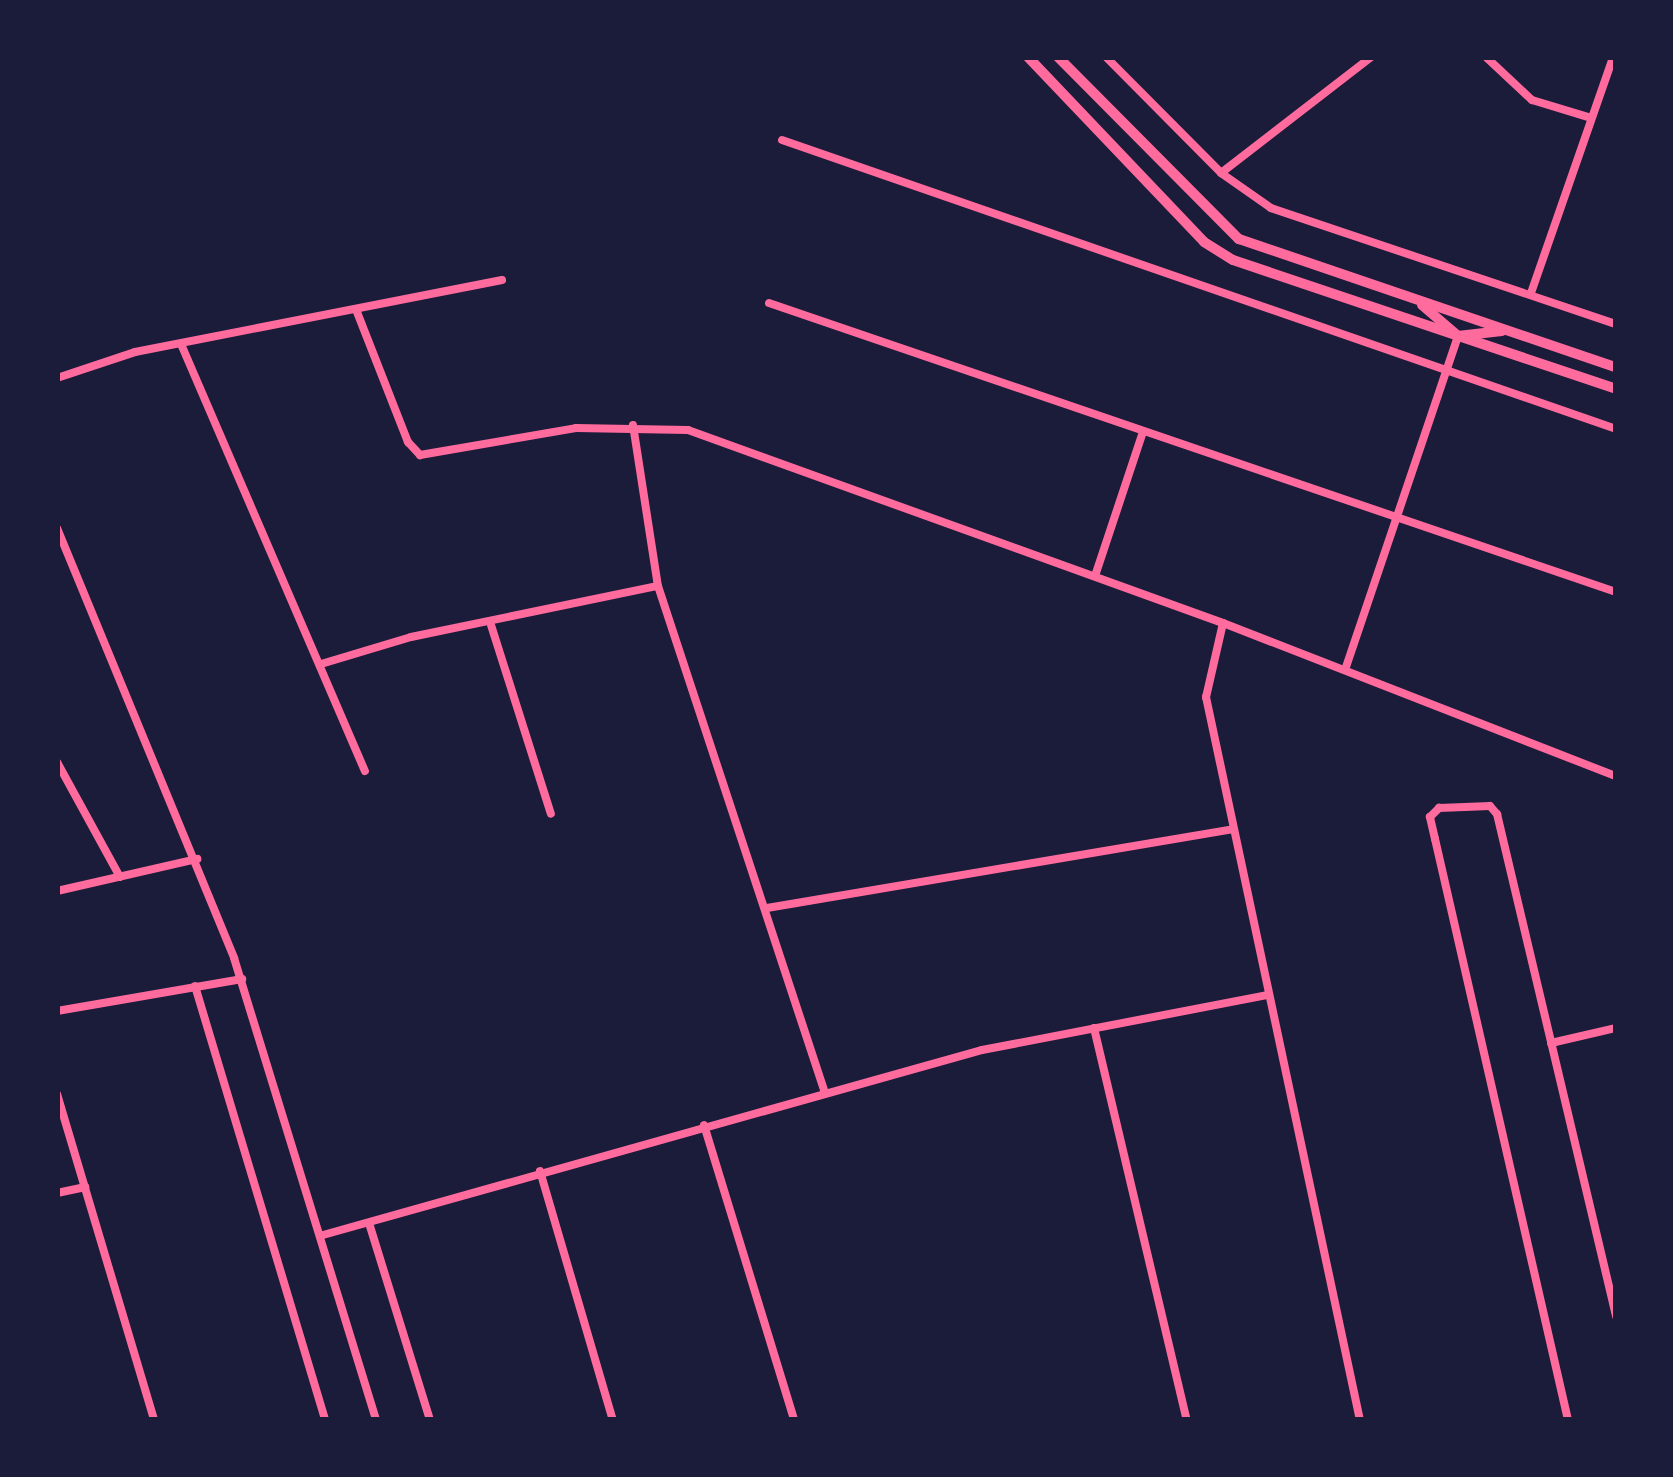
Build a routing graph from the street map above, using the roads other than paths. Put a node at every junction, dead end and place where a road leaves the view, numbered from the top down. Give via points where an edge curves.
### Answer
1 (1028, 57) edge
2 (1058, 57) edge
3 (1106, 57) edge
4 (1371, 57) edge
5 (1486, 57) edge
6 (1613, 57) edge
7 (1588, 117) junction
8 (782, 140) dead end
9 (1221, 173) junction
10 (502, 280) dead end
11 (1531, 293) junction
12 (1409, 294) junction
13 (769, 303) dead end
14 (357, 312) junction
15 (1616, 324) edge
16 (1511, 329) junction
17 (1457, 336) junction
18 (181, 344) junction
19 (1616, 367) edge
20 (1446, 369) junction
21 (57, 378) edge
22 (1616, 389) edge
23 (633, 425) junction
24 (1616, 428) edge
25 (1143, 432) junction
26 (1396, 515) junction
27 (57, 528) edge
28 (1094, 576) junction
29 (658, 586) junction
30 (1616, 592) edge
31 (1223, 623) junction
32 (491, 625) junction
33 (321, 664) junction
34 (1345, 670) junction
35 (57, 761) edge
36 (365, 771) dead end
37 (1616, 776) edge
38 (551, 814) dead end
39 (1230, 830) junction
40 (197, 859) junction
41 (120, 877) junction
42 (57, 891) edge
43 (767, 908) junction
44 (242, 980) junction
45 (195, 986) junction
46 (1267, 994) junction
47 (57, 1011) edge
48 (1094, 1028) junction
49 (1616, 1028) edge
50 (1551, 1043) junction
51 (824, 1091) junction
52 (57, 1094) edge
53 (704, 1125) junction
54 (540, 1171) junction
55 (85, 1187) junction
56 (57, 1193) edge
57 (369, 1223) junction
58 (323, 1235) junction
59 (1616, 1316) edge
60 (154, 1420) edge
61 (326, 1420) edge
62 (376, 1420) edge
63 (430, 1420) edge
64 (613, 1420) edge
65 (794, 1420) edge
66 (1187, 1420) edge
67 (1360, 1420) edge
68 (1568, 1420) edge

1 - 17 street via 1204,242 1233,260
2 - 12 street via 1239,239
3 - 9 street
4 - 9 street
5 - 7 street via 1532,100
6 - 7 street
7 - 11 street
8 - 20 street
9 - 11 street via 1288,215
10 - 14 street
11 - 15 street
12 - 16 street
12 - 17 street via 1443,315
13 - 25 street
14 - 18 street
14 - 23 street via 408,442 421,454
16 - 17 street
16 - 19 street
17 - 20 street
17 - 22 street
18 - 21 street
18 - 33 street
20 - 24 street
20 - 26 street
23 - 28 street via 688,430
23 - 29 street
25 - 26 street
25 - 28 street
26 - 30 street
26 - 34 street
27 - 40 street
28 - 31 street
29 - 32 street
29 - 43 street
31 - 34 street
31 - 39 street via 1205,697
32 - 33 street
32 - 38 street
33 - 36 street
34 - 37 street
35 - 41 street
39 - 43 street
39 - 46 street
40 - 41 street
40 - 44 street
41 - 42 street
43 - 51 street
44 - 45 street
44 - 58 street
45 - 47 street
45 - 61 street
46 - 48 street
46 - 67 street
48 - 51 street
48 - 66 street
49 - 50 street
50 - 59 street
50 - 68 street via 1497,814 1490,806 1439,808 1430,817
51 - 53 street
52 - 55 street
53 - 54 street
53 - 65 street
54 - 57 street
54 - 64 street
55 - 56 street
55 - 60 street
57 - 58 street
57 - 63 street
58 - 62 street

